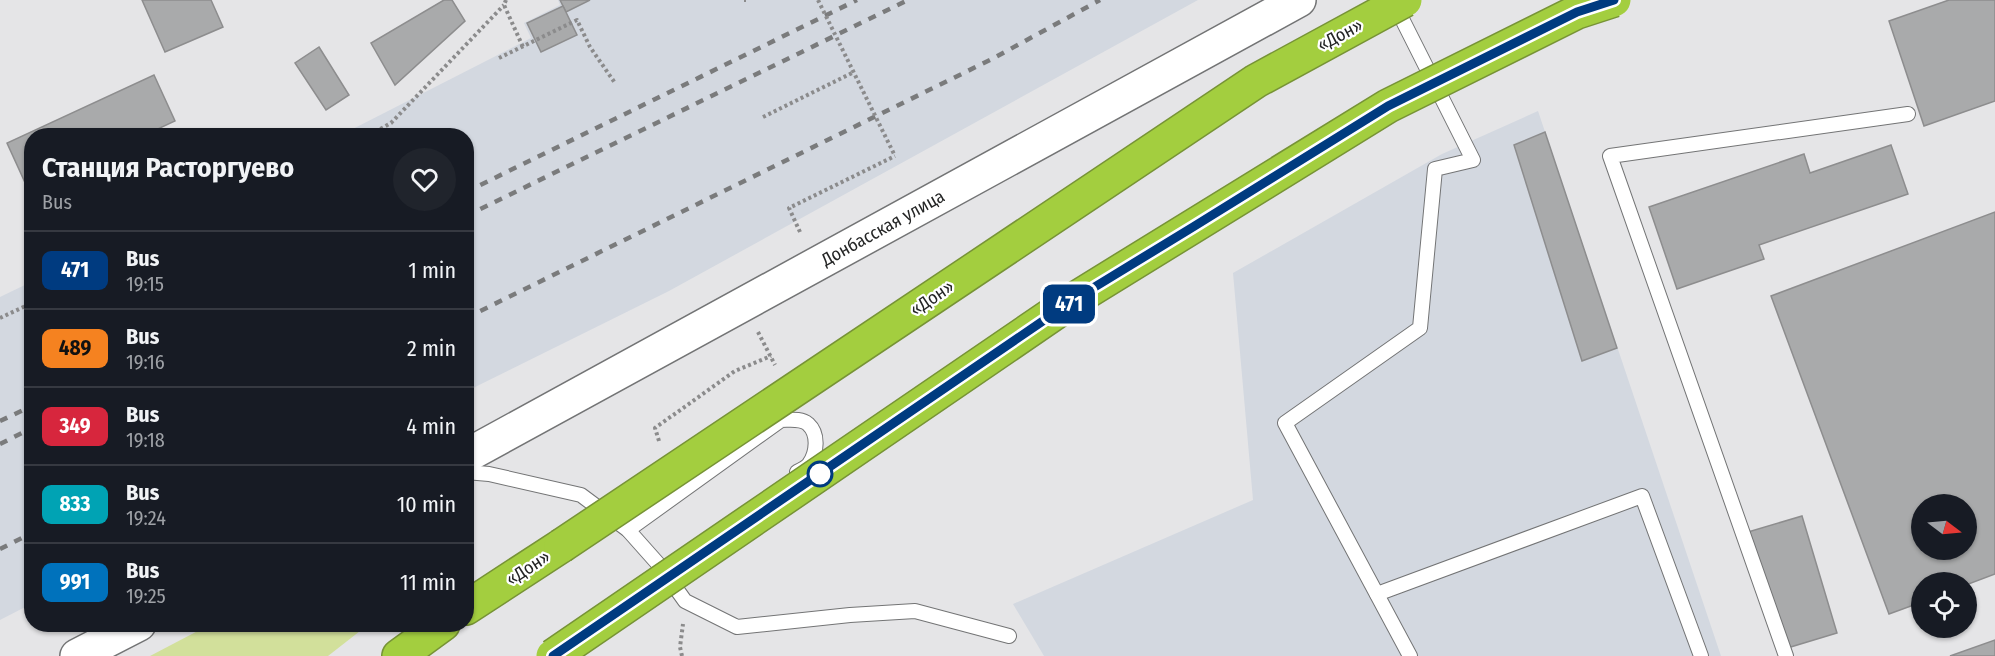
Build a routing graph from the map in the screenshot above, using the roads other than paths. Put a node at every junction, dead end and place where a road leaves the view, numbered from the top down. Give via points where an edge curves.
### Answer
1 (1299, 0) edge
2 (1393, 0) edge
3 (1405, 0) edge
4 (1614, 0) edge
5 (1908, 114) dead end
6 (474, 452) edge
7 (474, 473) edge
8 (789, 477) dead end
9 (628, 530) junction
10 (1377, 594) junction
11 (474, 603) edge
12 (124, 632) edge
13 (432, 632) edge
14 (1009, 636) dead end
15 (77, 656) edge
16 (399, 656) edge
17 (553, 656) edge
18 (1410, 656) edge
19 (1701, 656) edge
20 (1786, 656) edge

1 - 6 street, Донбасская улица
2 - 10 lane via 1473,160 1435,169 1420,328 1285,423
3 - 11 highway, «Дон», bridge via 1256,81
4 - 17 highway, bridge via 1577,12 1388,106 1075,299
5 - 20 lane via 1610,156
7 - 9 lane via 581,495
8 - 9 lane via 809,464 816,447 816,436 801,420 781,420
9 - 14 lane via 665,562 685,601 737,627 915,611
10 - 18 lane
10 - 19 lane via 1642,496
12 - 15 street
13 - 16 highway

